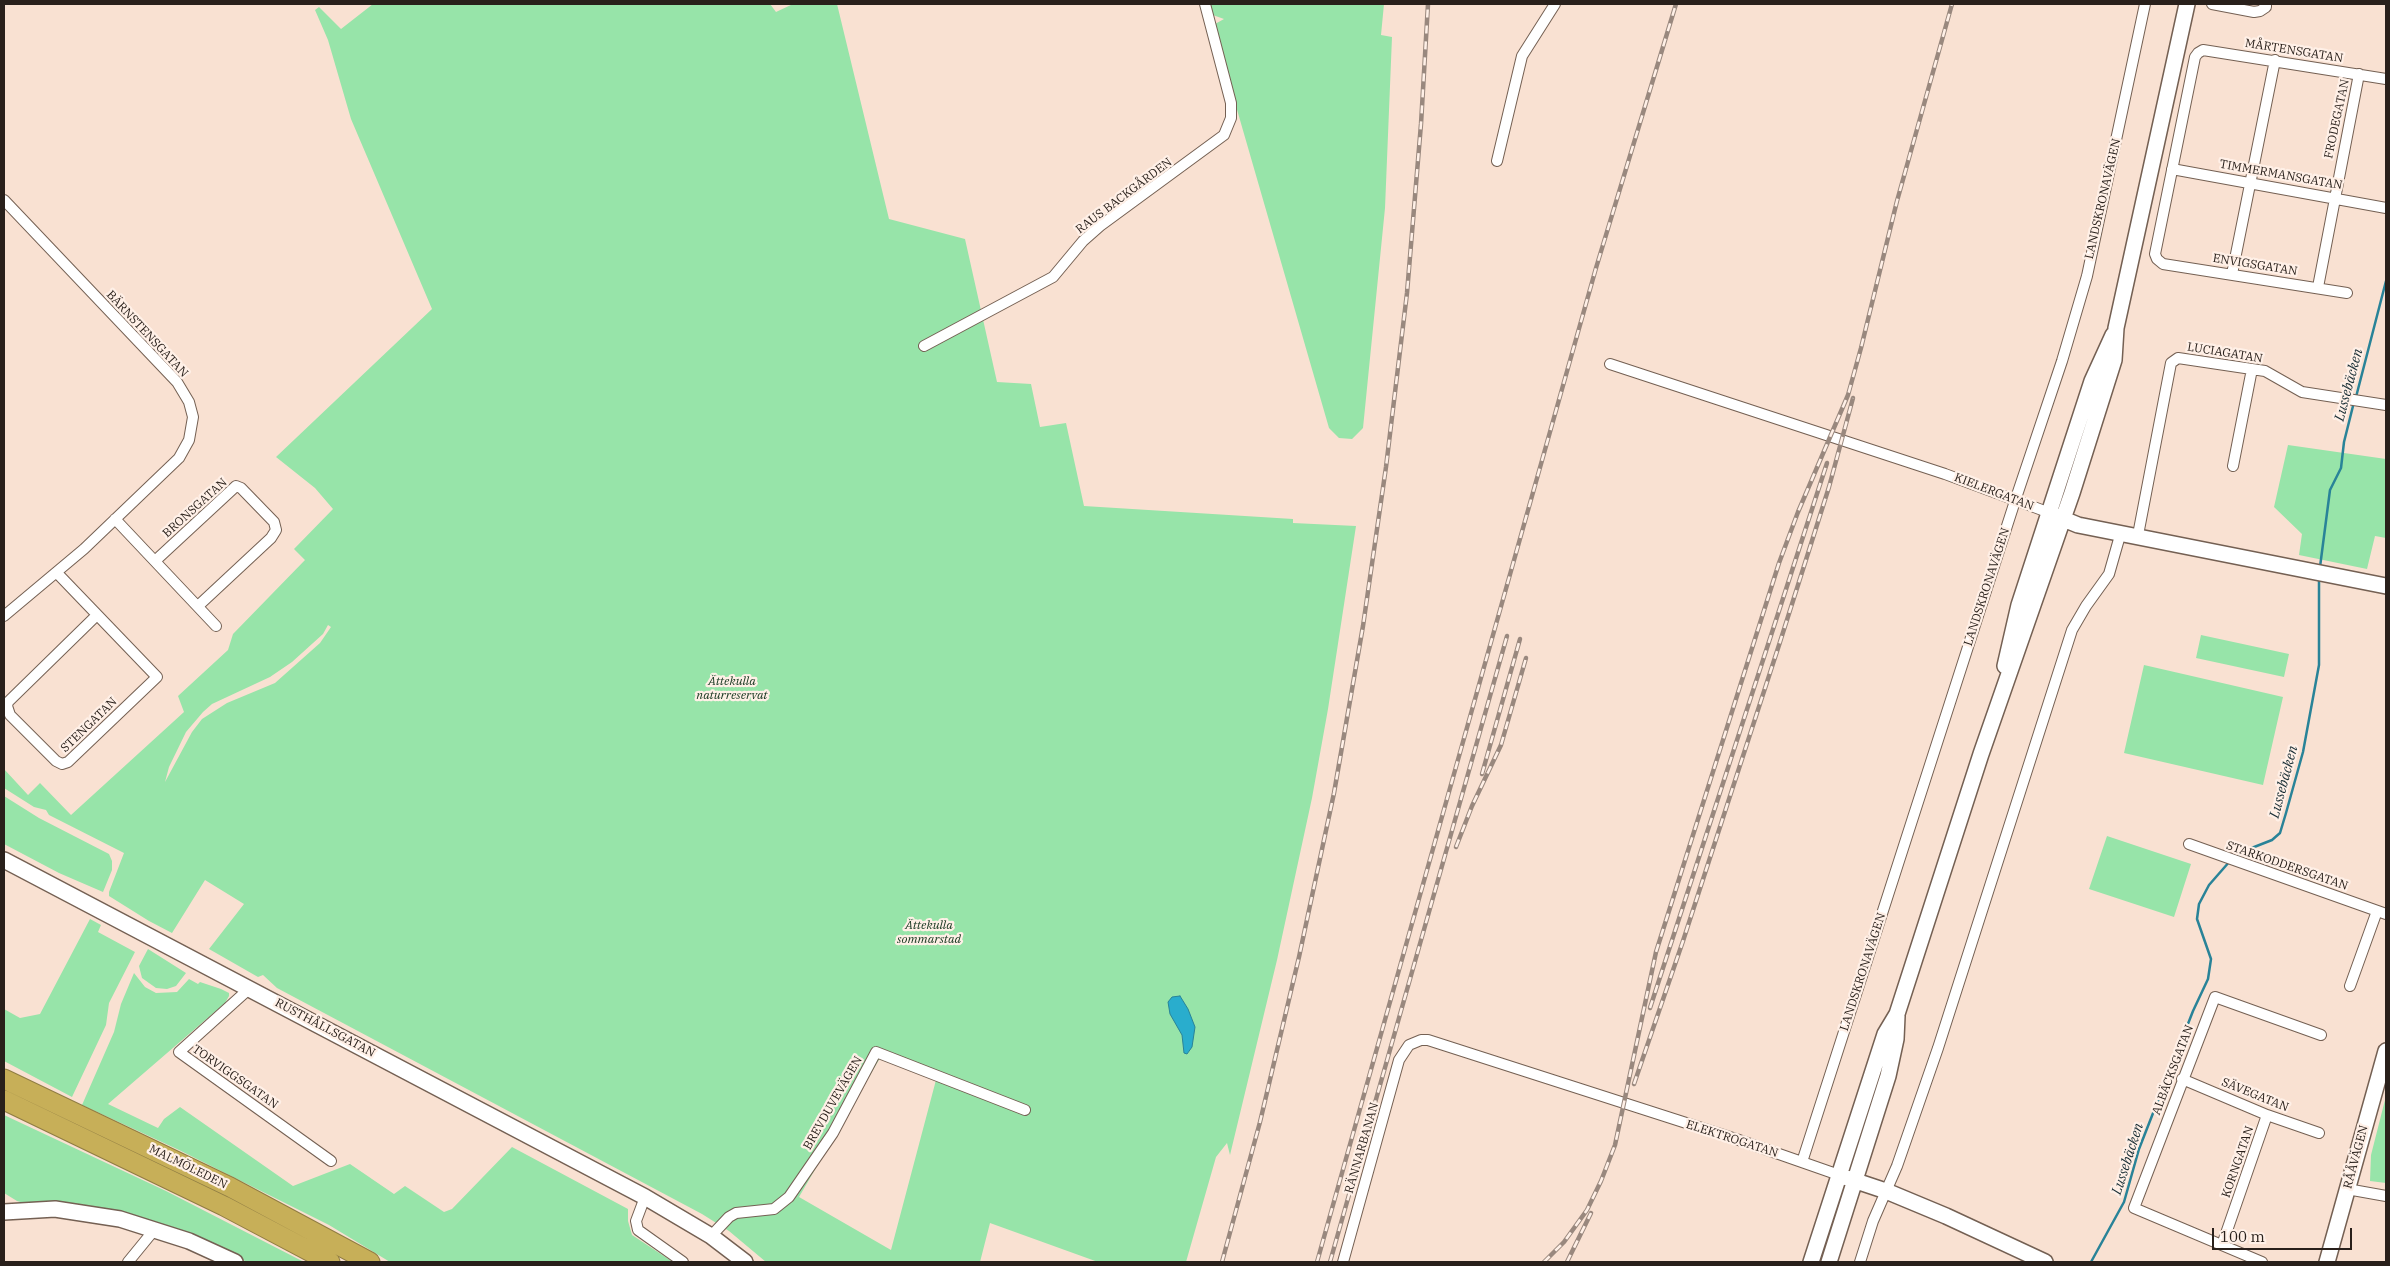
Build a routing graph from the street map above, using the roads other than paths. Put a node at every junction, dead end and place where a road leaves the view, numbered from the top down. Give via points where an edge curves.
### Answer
1 (1205, 4) edge
2 (1555, 4) edge
3 (2144, 4) edge
4 (2187, 4) edge
5 (2212, 4) edge
6 (2266, 4) edge
7 (2275, 60) junction
8 (2359, 74) junction
9 (2386, 79) edge
10 (1496, 160) dead end
11 (2172, 169) junction
12 (2251, 182) junction
13 (2334, 198) junction
14 (4, 200) edge
15 (2386, 208) edge
16 (2232, 274) junction
17 (2318, 287) junction
18 (2347, 293) dead end
19 (924, 346) dead end
20 (1610, 364) dead end
21 (2252, 368) junction
22 (2386, 405) edge
23 (2233, 466) dead end
24 (2015, 501) junction
25 (2056, 516) junction
26 (115, 519) junction
27 (2121, 532) junction
28 (2138, 535) junction
29 (156, 562) junction
30 (57, 573) junction
31 (2386, 586) edge
32 (198, 606) junction
33 (4, 614) edge
34 (97, 615) junction
35 (216, 626) dead end
36 (2190, 844) dead end
37 (4, 860) edge
38 (2381, 913) edge
39 (2350, 986) dead end
40 (250, 988) junction
41 (1897, 1014) junction
42 (2320, 1035) dead end
43 (1411, 1044) joint
44 (2386, 1051) edge
45 (4, 1079) edge
46 (2182, 1079) junction
47 (4, 1100) edge
48 (1025, 1110) dead end
49 (2267, 1115) junction
50 (2319, 1134) dead end
51 (331, 1161) dead end
52 (1802, 1162) junction
53 (1839, 1176) junction
54 (1855, 1181) junction
55 (2347, 1189) junction
56 (1886, 1191) junction
57 (2386, 1196) edge
58 (645, 1197) junction
59 (4, 1212) edge
60 (155, 1229) junction
61 (711, 1236) junction
62 (2222, 1245) junction
63 (128, 1262) edge
64 (235, 1262) edge
65 (330, 1262) edge
66 (370, 1262) edge
67 (683, 1262) edge
68 (745, 1262) edge
69 (1342, 1262) edge
70 (1811, 1262) edge
71 (1829, 1262) edge
72 (1860, 1262) edge
73 (2045, 1262) edge
74 (2262, 1262) edge
75 (2327, 1262) edge

1 - 19 street, RAUS BACKGÅRDEN via 1231,103 1231,118 1224,135 1100,226 1053,277
2 - 10 street via 1522,56
3 - 24 street, LANDSKRONAVÄGEN via 2086,276 2062,361
4 - 25 main road via 2116,328 2114,360
5 - 6 street via 2254,12
7 - 8 street, MÅRTENSGATAN
7 - 11 street, MÅRTENSGATAN via 2203,50 2198,53
7 - 12 street
8 - 9 street, MÅRTENSGATAN
8 - 13 street, FRODEGATAN
11 - 12 street, TIMMERMANSGATAN
11 - 16 street, ENVIGSGATAN via 2155,254 2159,262
12 - 13 street, TIMMERMANSGATAN
12 - 16 street
13 - 15 street, TIMMERMANSGATAN
13 - 17 street, FRODEGATAN
14 - 26 street, BÄRNSTENSGATAN via 176,382 192,410 192,433 183,453
16 - 17 street, ENVIGSGATAN
17 - 18 street, ENVIGSGATAN
20 - 24 street, KIELERGATAN via 1945,474
21 - 22 street, LUCIAGATAN via 2265,371 2302,392
21 - 23 street
21 - 28 street, LUCIAGATAN via 2178,358 2172,363
24 - 25 street, KIELERGATAN
24 - 52 street, LANDSKRONAVÄGEN
25 - 27 main road, KIELERGATAN via 2078,525
25 - 41 main road via 2019,605 2006,661 2004,688
26 - 29 street
26 - 30 street, BÄRNSTENSGATAN
27 - 28 main road, KIELERGATAN
27 - 56 street via 2109,574 2072,630 1938,1048
28 - 31 main road, KIELERGATAN
29 - 32 street
29 - 32 street, BRONSGATAN via 236,486 274,522 276,530 271,538
30 - 33 street, BÄRNSTENSGATAN
30 - 34 street, STENGATAN
32 - 35 street
34 - 34 street, STENGATAN via 157,677 68,762 62,764 10,715 7,706
36 - 38 street, STARKODDERSGATAN
37 - 40 main road, RUSTHÅLLSGATAN
38 - 39 street, STARKODDERSGATAN
40 - 51 street, TORVIGGSGATAN via 179,1052
40 - 58 main road, RUSTHÅLLSGATAN
41 - 53 main road via 1885,1034
41 - 54 main road via 1896,1039 1888,1076
42 - 46 street, ALBÄCKSGATAN via 2215,997
43 - 52 street, ELEKTROGATAN via 1428,1040
43 - 69 street, RÄNNARBANAN via 1399,1060
44 - 55 main road, RÅÅVÄGEN
45 - 66 highway, MALMÖLEDEN via 230,1187
46 - 49 street, SÄVEGATAN
46 - 62 street, ALBÄCKSGATAN via 2134,1208
47 - 65 highway, MALMÖLEDEN via 224,1206
48 - 61 street, BREVDUVEVÄGEN via 876,1052 833,1133 789,1197 774,1209 729,1216
49 - 50 street, SÄVEGATAN
49 - 62 street, KORNGATAN
52 - 53 street, ELEKTROGATAN
53 - 54 main road, ELEKTROGATAN
53 - 70 main road
54 - 56 main road, ELEKTROGATAN
54 - 71 main road
55 - 57 street
55 - 75 main road, RÅÅVÄGEN
56 - 72 street
56 - 73 main road, ELEKTROGATAN
58 - 61 main road, RUSTHÅLLSGATAN
58 - 67 street via 636,1222 638,1230
59 - 60 main road via 55,1210 99,1215
60 - 63 street
60 - 64 main road
61 - 68 main road, RUSTHÅLLSGATAN
62 - 74 street

